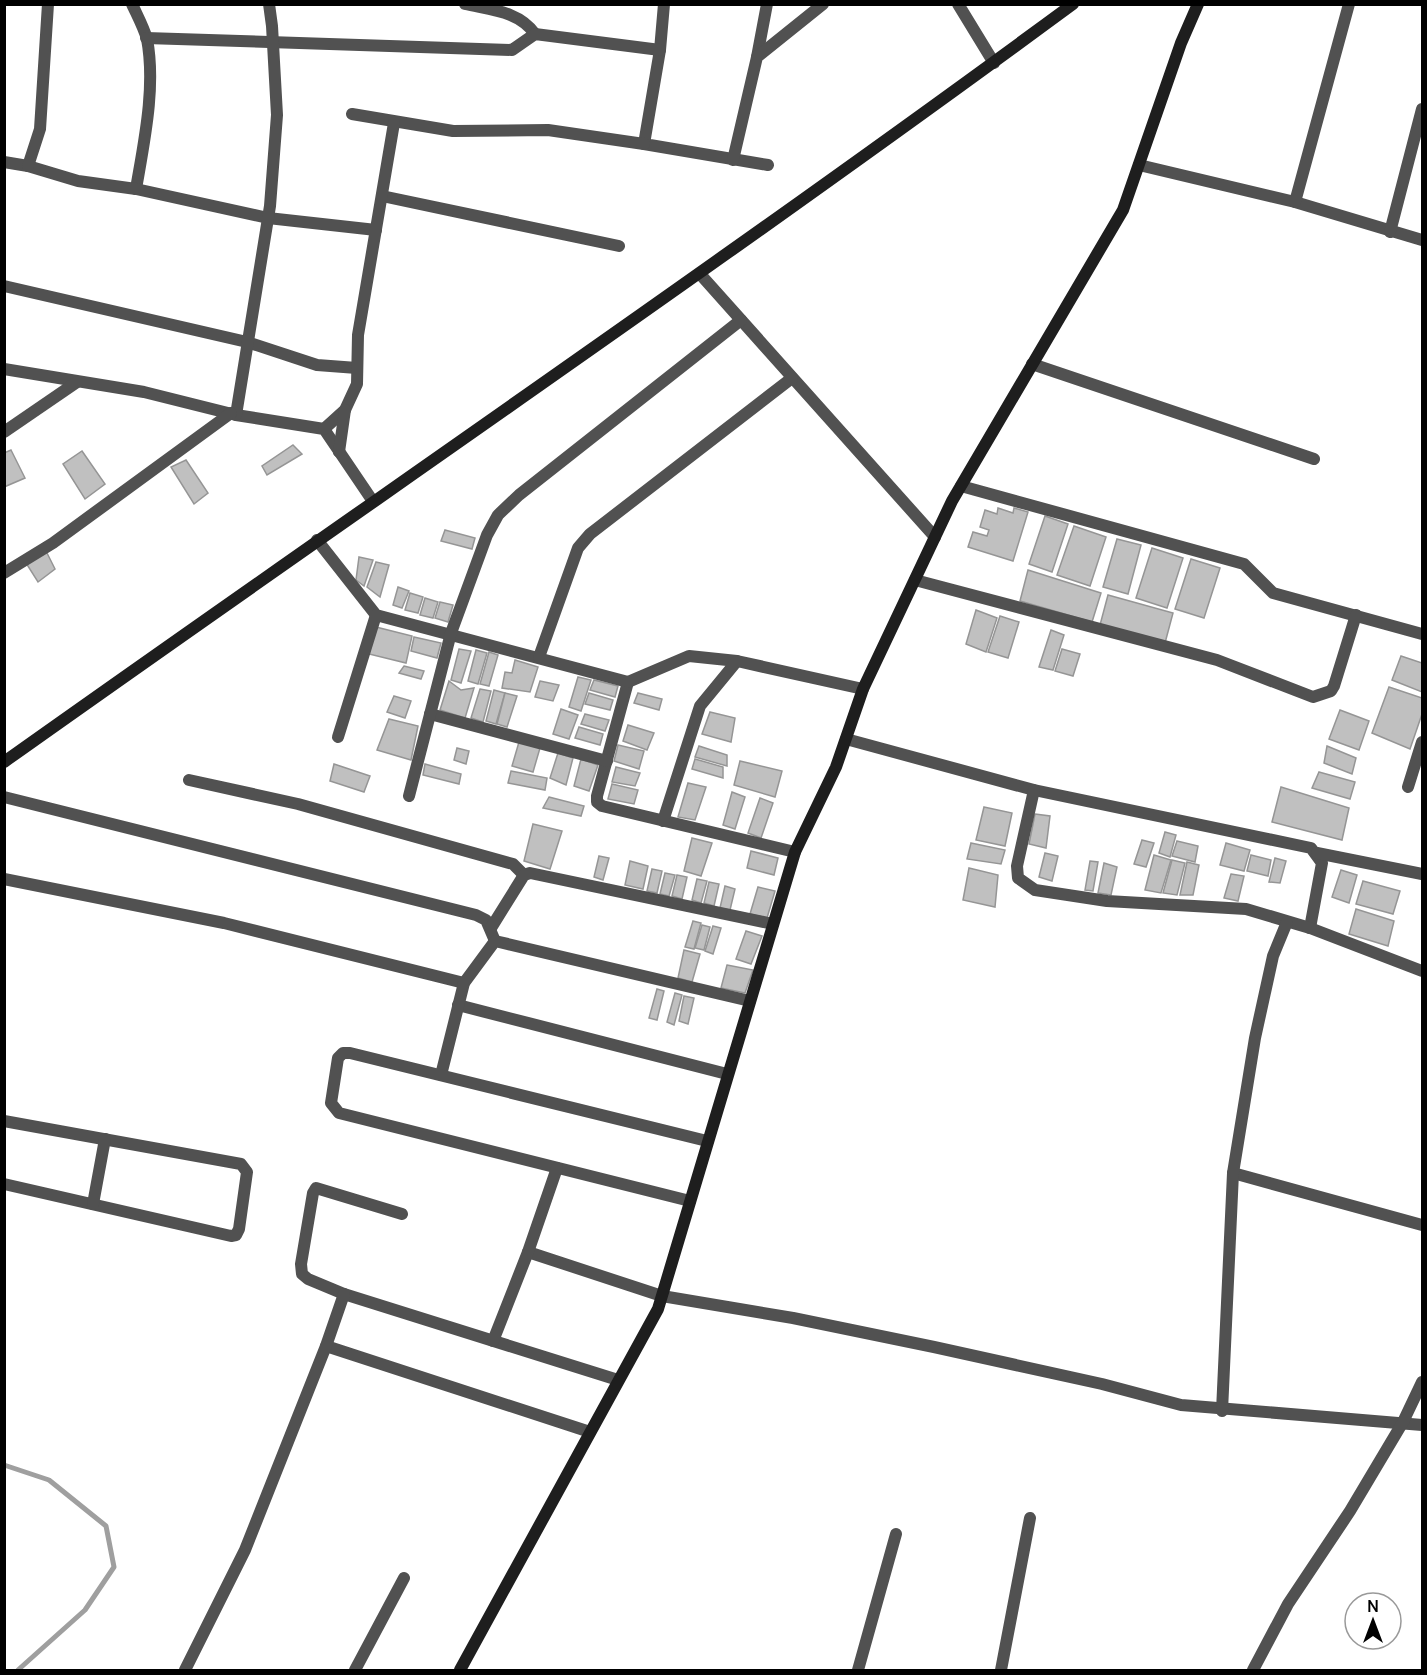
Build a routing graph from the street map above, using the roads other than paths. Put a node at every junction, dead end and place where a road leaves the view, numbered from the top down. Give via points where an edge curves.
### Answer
1 (48, 4) edge
2 (132, 4) edge
3 (268, 4) edge
4 (465, 4) edge
5 (664, 4) edge
6 (767, 4) edge
7 (823, 4) edge
8 (958, 4) edge
9 (1073, 4) edge
10 (1198, 4) edge
11 (1349, 4) edge
12 (535, 34) junction
13 (146, 38) junction
14 (272, 43) junction
15 (660, 51) junction
16 (757, 57) junction
17 (994, 63) junction
18 (1422, 110) edge
19 (352, 114) dead end
20 (394, 123) junction
21 (644, 144) junction
22 (733, 160) junction
23 (4, 162) edge
24 (768, 165) dead end
25 (1139, 165) junction
26 (28, 166) junction
27 (136, 189) junction
28 (382, 196) junction
29 (1295, 202) junction
30 (268, 218) junction
31 (376, 230) junction
32 (1390, 232) junction
33 (1422, 240) edge
34 (619, 246) dead end
35 (700, 274) junction
36 (4, 286) edge
37 (741, 320) junction
38 (247, 342) junction
39 (1032, 364) junction
40 (357, 368) junction
41 (4, 369) edge
42 (792, 378) junction
43 (77, 382) junction
44 (345, 410) junction
45 (233, 414) junction
46 (324, 429) junction
47 (4, 432) edge
48 (339, 452) junction
49 (1314, 459) dead end
50 (961, 486) junction
51 (372, 500) junction
52 (935, 537) junction
53 (317, 540) junction
54 (4, 573) edge
55 (915, 580) junction
56 (376, 615) junction
57 (1356, 615) junction
58 (451, 633) junction
59 (1422, 633) edge
60 (539, 657) junction
61 (737, 661) junction
62 (628, 682) junction
63 (863, 689) junction
64 (430, 714) junction
65 (338, 737) dead end
66 (846, 739) junction
67 (1422, 742) edge
68 (607, 761) junction
69 (4, 762) edge
70 (189, 780) dead end
71 (1408, 787) dead end
72 (1034, 790) junction
73 (409, 796) dead end
74 (4, 797) edge
75 (663, 821) junction
76 (795, 852) junction
77 (1317, 853) junction
78 (1422, 874) edge
79 (524, 875) junction
80 (4, 879) edge
81 (1287, 922) junction
82 (773, 924) junction
83 (491, 928) junction
84 (1310, 928) junction
85 (495, 941) junction
86 (1422, 971) edge
87 (464, 983) junction
88 (750, 1001) junction
89 (458, 1005) junction
90 (727, 1074) junction
91 (441, 1075) junction
92 (4, 1121) edge
93 (105, 1140) junction
94 (707, 1142) junction
95 (557, 1168) junction
96 (1233, 1173) junction
97 (4, 1184) edge
98 (690, 1201) junction
99 (93, 1204) junction
100 (402, 1214) dead end
101 (1422, 1225) edge
102 (528, 1252) junction
103 (344, 1294) junction
104 (662, 1296) junction
105 (492, 1341) junction
106 (326, 1346) junction
107 (618, 1380) junction
108 (1422, 1382) edge
109 (1222, 1411) junction
110 (1403, 1422) junction
111 (1422, 1425) edge
112 (590, 1432) junction
113 (1030, 1518) dead end
114 (896, 1534) dead end
115 (404, 1578) dead end
116 (184, 1671) edge
117 (355, 1671) edge
118 (460, 1671) edge
119 (858, 1671) edge
120 (1001, 1671) edge
121 (1253, 1671) edge

1 - 26 street via 40,129
2 - 13 street
3 - 14 street
4 - 12 street via 510,14
5 - 15 street
6 - 16 street
7 - 16 street
8 - 17 street
9 - 17 main road
10 - 25 main road
11 - 29 street
12 - 14 street via 512,50
12 - 15 street
13 - 14 street
13 - 27 street via 149,77
14 - 30 street via 277,116
15 - 21 street
16 - 22 street
17 - 35 main road
18 - 32 street
19 - 20 street
20 - 21 street via 453,131 548,130
20 - 28 street
21 - 22 street
22 - 24 street
23 - 26 street
25 - 29 street
25 - 39 main road via 1123,210
26 - 27 street via 78,181
27 - 30 street
28 - 31 street
28 - 34 street
29 - 32 street
30 - 31 street
30 - 38 street
31 - 40 street via 358,335
32 - 33 street
35 - 37 street
35 - 51 main road
36 - 38 street
37 - 42 street
37 - 58 street via 498,515 486,535
38 - 40 street via 317,365
38 - 45 street
39 - 49 street
39 - 50 main road
40 - 44 street via 357,384
41 - 43 street
42 - 52 street
42 - 60 street via 590,534 578,548
43 - 45 street via 144,392
43 - 47 street
44 - 46 street
44 - 48 street
45 - 46 street
45 - 54 street
46 - 48 street
48 - 51 street
50 - 52 main road
50 - 57 street via 1244,564 1273,593
51 - 53 main road
52 - 55 main road
53 - 56 street
53 - 69 main road
55 - 57 street via 1226,663 1313,697 1331,691 1334,686
55 - 63 main road
56 - 58 street
56 - 65 street
57 - 59 street
58 - 60 street
58 - 64 street
60 - 62 street
61 - 62 street via 689,656
61 - 63 street
61 - 75 street via 700,706
62 - 68 street
63 - 66 main road
64 - 68 street
64 - 73 street
66 - 72 street
66 - 76 main road via 820,805
67 - 71 street
68 - 75 street via 597,802
70 - 79 street via 298,804 513,864
72 - 77 street via 1311,848
72 - 81 street via 1017,866 1018,878 1035,890 1107,901 1222,905
74 - 83 street via 476,915
75 - 76 street
76 - 82 main road
77 - 78 street
77 - 84 street via 1322,863
79 - 82 street via 530,873
79 - 83 street
80 - 87 street via 224,922
81 - 84 street
81 - 96 street via 1273,956 1255,1038
82 - 88 main road
83 - 85 street
84 - 86 street
85 - 87 street
85 - 88 street
87 - 89 street
88 - 90 main road
89 - 90 street
89 - 91 street
90 - 94 main road
91 - 94 street
91 - 95 street via 343,1053 338,1058 331,1102 339,1113
92 - 93 street
93 - 99 street
93 - 99 street via 241,1164 247,1172 238,1229 231,1236
94 - 98 main road
95 - 98 street
95 - 102 street
96 - 101 street
96 - 109 street
97 - 99 street
98 - 104 main road
100 - 103 street via 316,1188 302,1274
102 - 104 street
102 - 105 street
103 - 105 street
103 - 106 street
104 - 107 main road
104 - 109 street via 793,1318
105 - 107 street
106 - 112 street
106 - 116 street via 245,1550
107 - 112 main road
108 - 110 street
109 - 110 street
110 - 111 street
110 - 121 street via 1288,1604
112 - 118 main road
113 - 120 street
114 - 119 street
115 - 117 street

